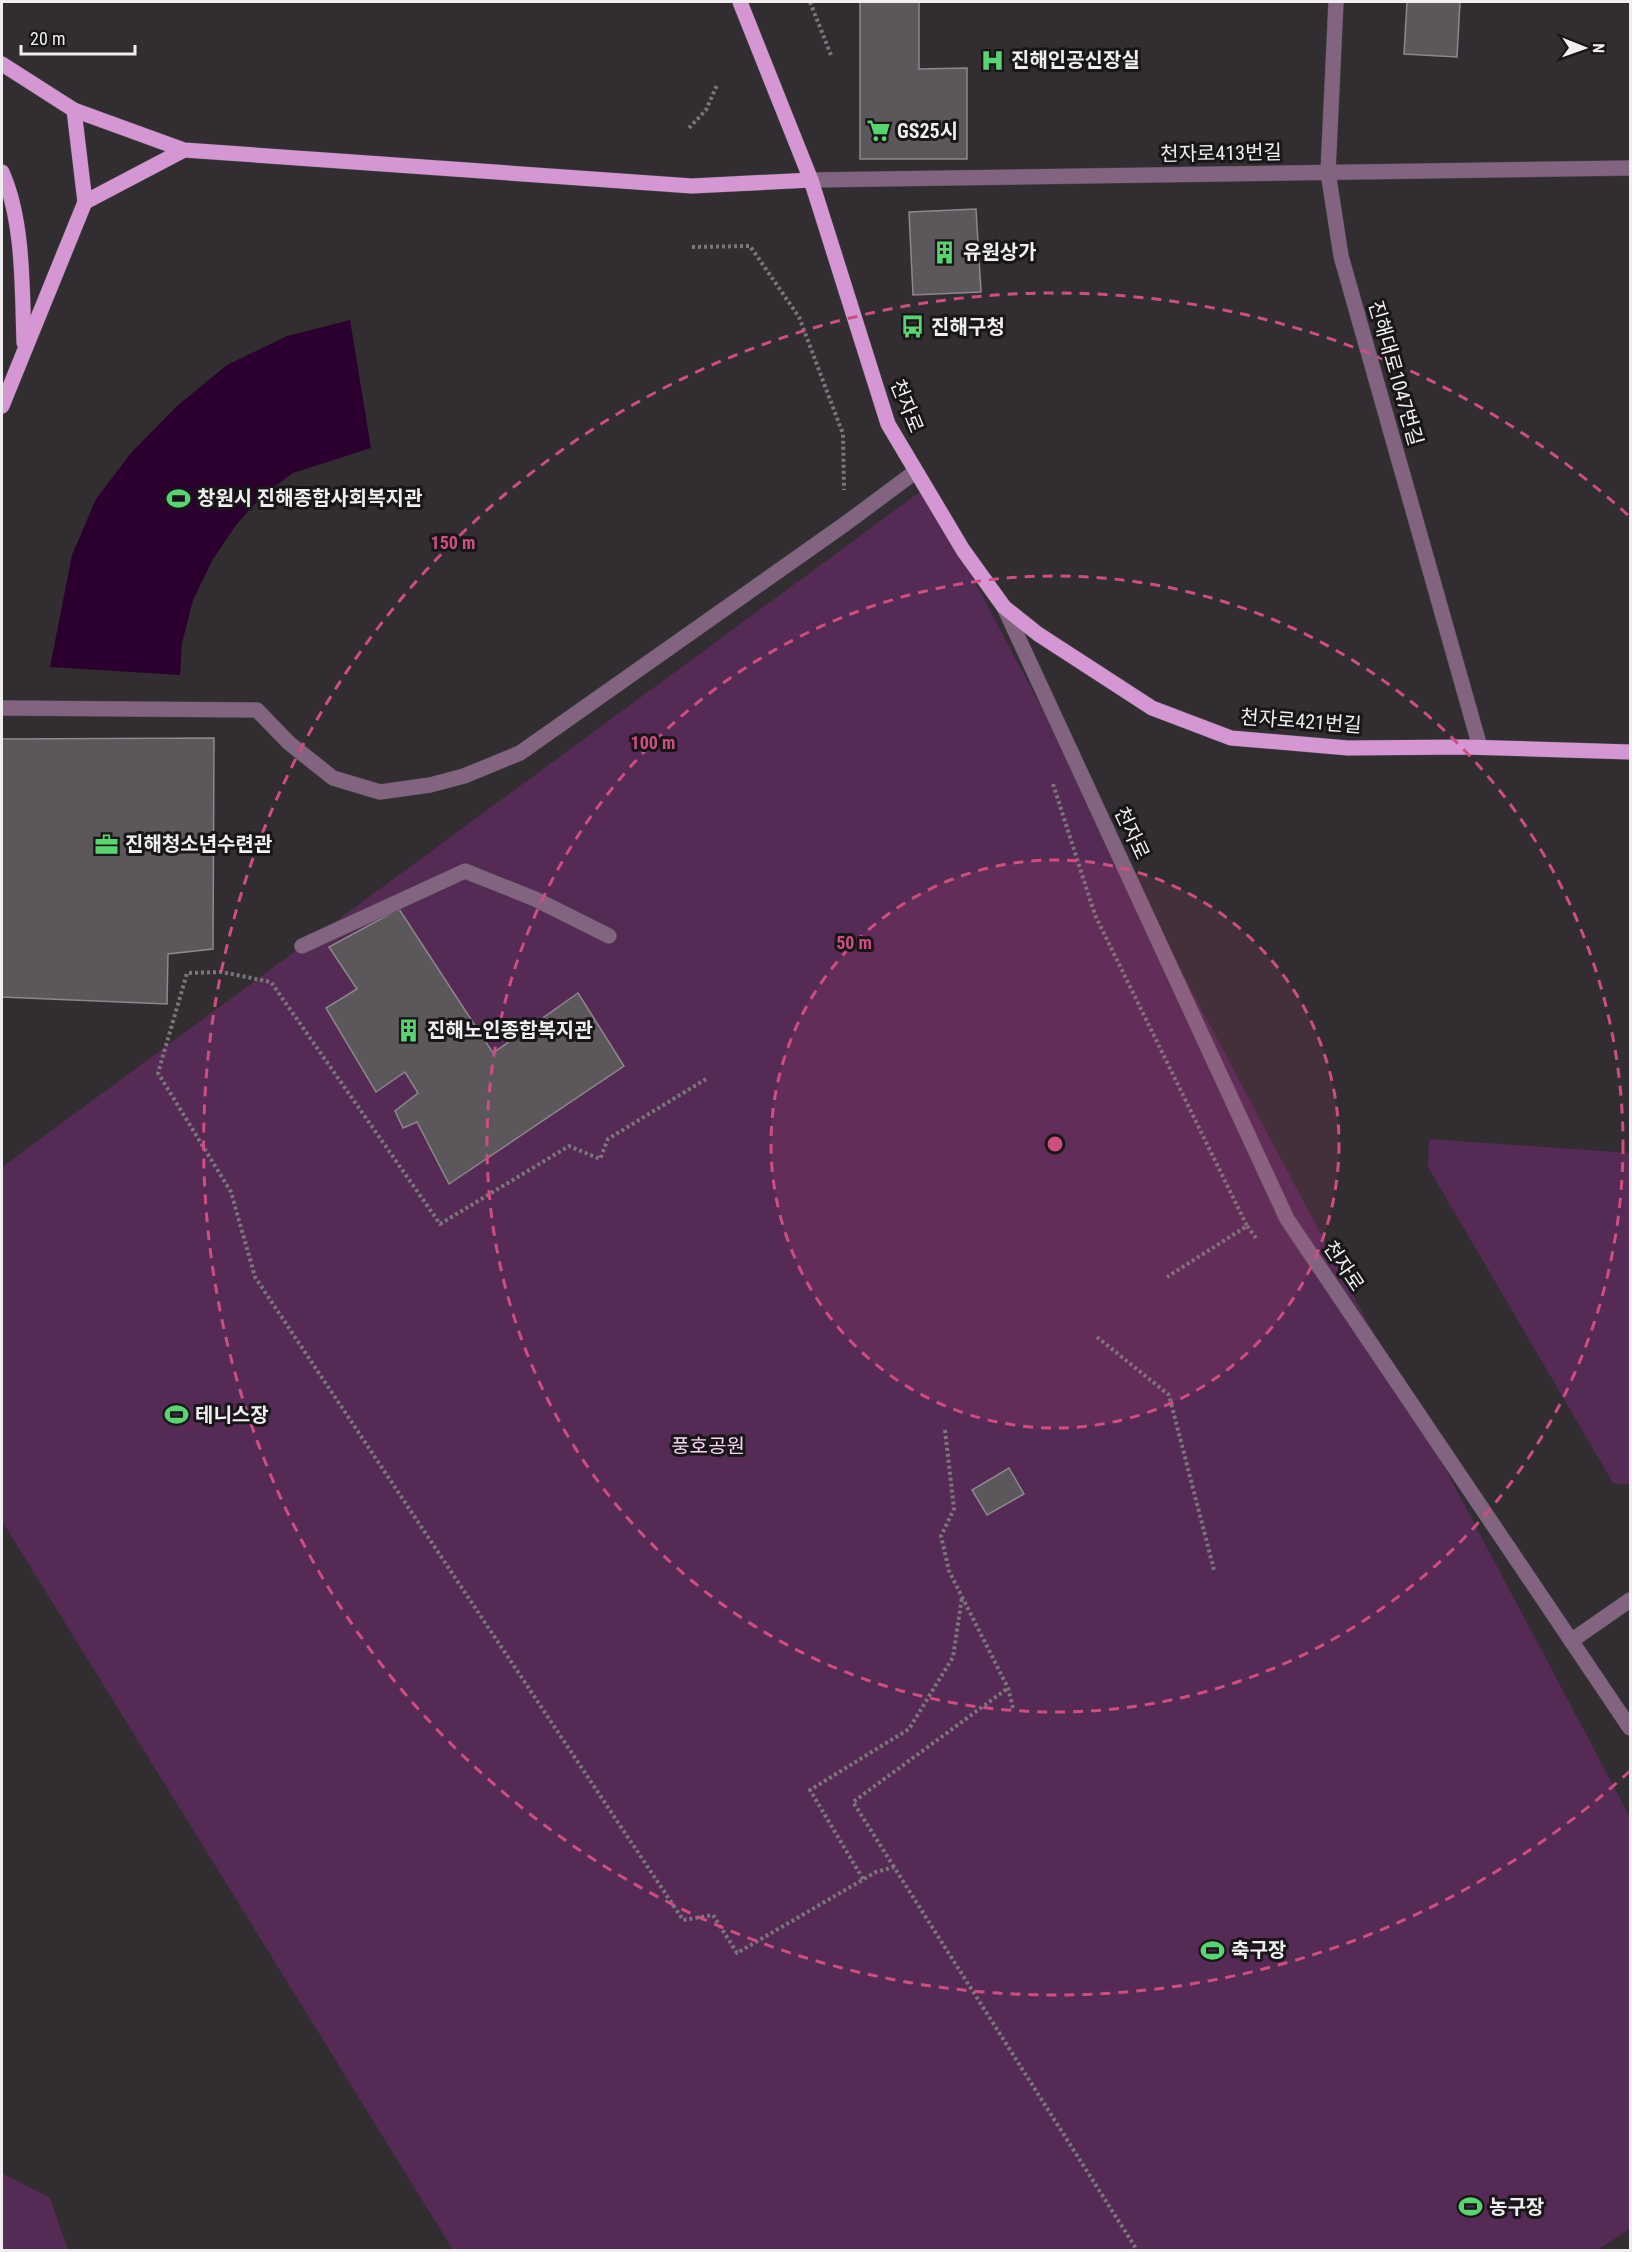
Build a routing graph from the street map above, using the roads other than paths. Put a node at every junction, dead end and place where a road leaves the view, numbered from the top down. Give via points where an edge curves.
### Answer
1 (740, 2) edge
2 (1336, 2) edge
3 (2, 64) edge
4 (74, 110) junction
5 (184, 150) junction
6 (1630, 168) edge
7 (2, 172) edge
8 (1328, 172) junction
9 (811, 180) junction
10 (85, 202) junction
11 (24, 351) junction
12 (2, 406) edge
13 (915, 472) junction
14 (1004, 607) junction
15 (2, 708) edge
16 (1480, 747) junction
17 (1630, 752) edge
18 (609, 936) dead end
19 (302, 946) dead end
20 (1630, 1600) edge
21 (1571, 1641) junction
22 (1630, 1728) edge

1 - 9 main road, 천자로
2 - 8 street, 진해대로1047번길
3 - 4 main road
4 - 5 main road
4 - 10 main road
5 - 9 main road via 692,186
5 - 10 main road
6 - 8 street, 천자로413번길
7 - 11 main road via 10,191 22,267
8 - 9 street, 천자로413번길
8 - 16 street, 진해대로1047번길 via 1341,256
9 - 13 main road, 천자로 via 888,424
10 - 11 main road
11 - 12 main road
13 - 14 main road, 천자로
13 - 15 street via 520,753 465,776 380,792 333,778 256,710
14 - 16 main road, 천자로421번길 via 1038,634 1152,708 1231,738 1348,748
14 - 21 street, 천자로 via 1287,1219
16 - 17 main road, 천자로421번길
18 - 19 street via 535,899 465,871
20 - 21 street
21 - 22 street, 천자로

